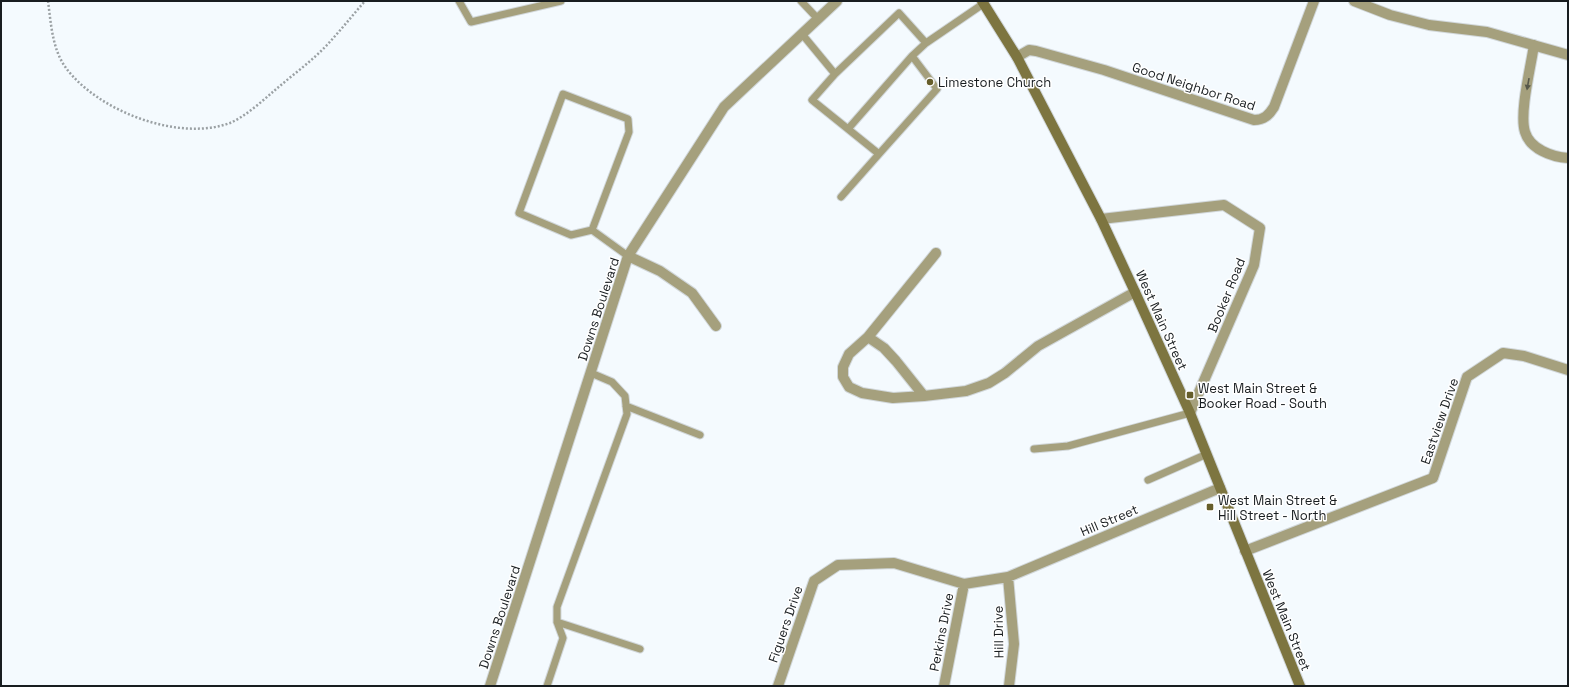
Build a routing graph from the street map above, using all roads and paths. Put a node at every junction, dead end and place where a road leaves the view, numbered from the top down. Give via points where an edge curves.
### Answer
1 (48, 1) edge
2 (365, 1) edge
3 (460, 1) edge
4 (561, 1) edge
5 (801, 1) edge
6 (837, 1) edge
7 (1314, 1) edge
8 (1354, 1) edge
9 (982, 2) edge
10 (818, 19) junction
11 (802, 34) junction
12 (926, 43) junction
13 (1534, 45) junction
14 (1568, 55) edge
15 (912, 56) junction
16 (1017, 57) junction
17 (835, 74) junction
18 (848, 130) junction
19 (879, 154) junction
20 (1568, 158) edge
21 (841, 197) dead end
22 (1101, 219) junction
23 (592, 230) junction
24 (936, 253) dead end
25 (628, 256) junction
26 (1135, 292) junction
27 (716, 326) dead end
28 (868, 337) junction
29 (1568, 370) edge
30 (591, 373) junction
31 (924, 396) junction
32 (626, 406) junction
33 (1190, 413) junction
34 (700, 435) dead end
35 (1034, 448) dead end
36 (1207, 454) junction
37 (1148, 480) dead end
38 (1220, 488) junction
39 (1245, 551) junction
40 (1008, 576) junction
41 (964, 584) junction
42 (557, 622) junction
43 (640, 649) dead end
44 (490, 686) edge
45 (548, 686) edge
46 (778, 686) edge
47 (944, 686) edge
48 (1008, 686) edge
49 (1300, 686) edge

1 - 2 path via 52,34 58,53 73,76 94,95 124,113 155,124 187,128 212,127 246,114 326,46
3 - 4 lane via 471,22
5 - 10 lane
6 - 10 street, Downs Boulevard
7 - 16 street, Good Neighbor Road via 1274,106 1267,116 1258,120 1104,70 1036,51 1029,50
8 - 13 street via 1390,15 1429,25 1487,32
9 - 12 lane
9 - 16 main road, West Main Street
10 - 11 street, Downs Boulevard
11 - 17 lane
11 - 25 street, Downs Boulevard via 724,107
12 - 15 lane
12 - 17 lane via 899,13
13 - 14 street
13 -> 20 street via 1526,92 1524,131 1532,143 1542,151
15 - 18 lane
15 - 19 lane via 937,89
16 - 22 main road, West Main Street
17 - 18 lane via 812,100
18 - 19 lane
19 - 21 lane
22 - 26 main road, West Main Street
22 - 33 street, Booker Road via 1224,205 1260,228 1254,264
23 - 23 lane via 629,132 628,119 563,94 519,213 571,235
23 - 25 lane
24 - 28 street
25 - 27 street via 660,271 692,293
25 - 30 street, Downs Boulevard
26 - 31 street via 1038,346 989,383 966,391
26 - 33 main road, West Main Street
28 - 31 street via 884,348
28 - 31 street via 849,354 843,367 843,377 849,387 862,393 893,398
29 - 39 street, Eastview Drive via 1524,356 1503,353 1467,376 1433,478
30 - 32 lane via 612,382 625,396
30 - 44 street, Downs Boulevard
32 - 34 lane
32 - 42 lane via 627,414 557,607
33 - 35 lane via 1068,446
33 - 36 main road, West Main Street
36 - 37 lane
36 - 38 main road, West Main Street
38 - 39 main road, West Main Street
38 - 40 street, Hill Street
39 - 49 main road, West Main Street
40 - 41 street, Figuers Drive
40 - 48 street, Hill Drive via 1014,644
41 - 46 street, Figuers Drive via 894,563 838,565 814,581
41 - 47 street, Perkins Drive
42 - 43 lane
42 - 45 lane via 563,638

